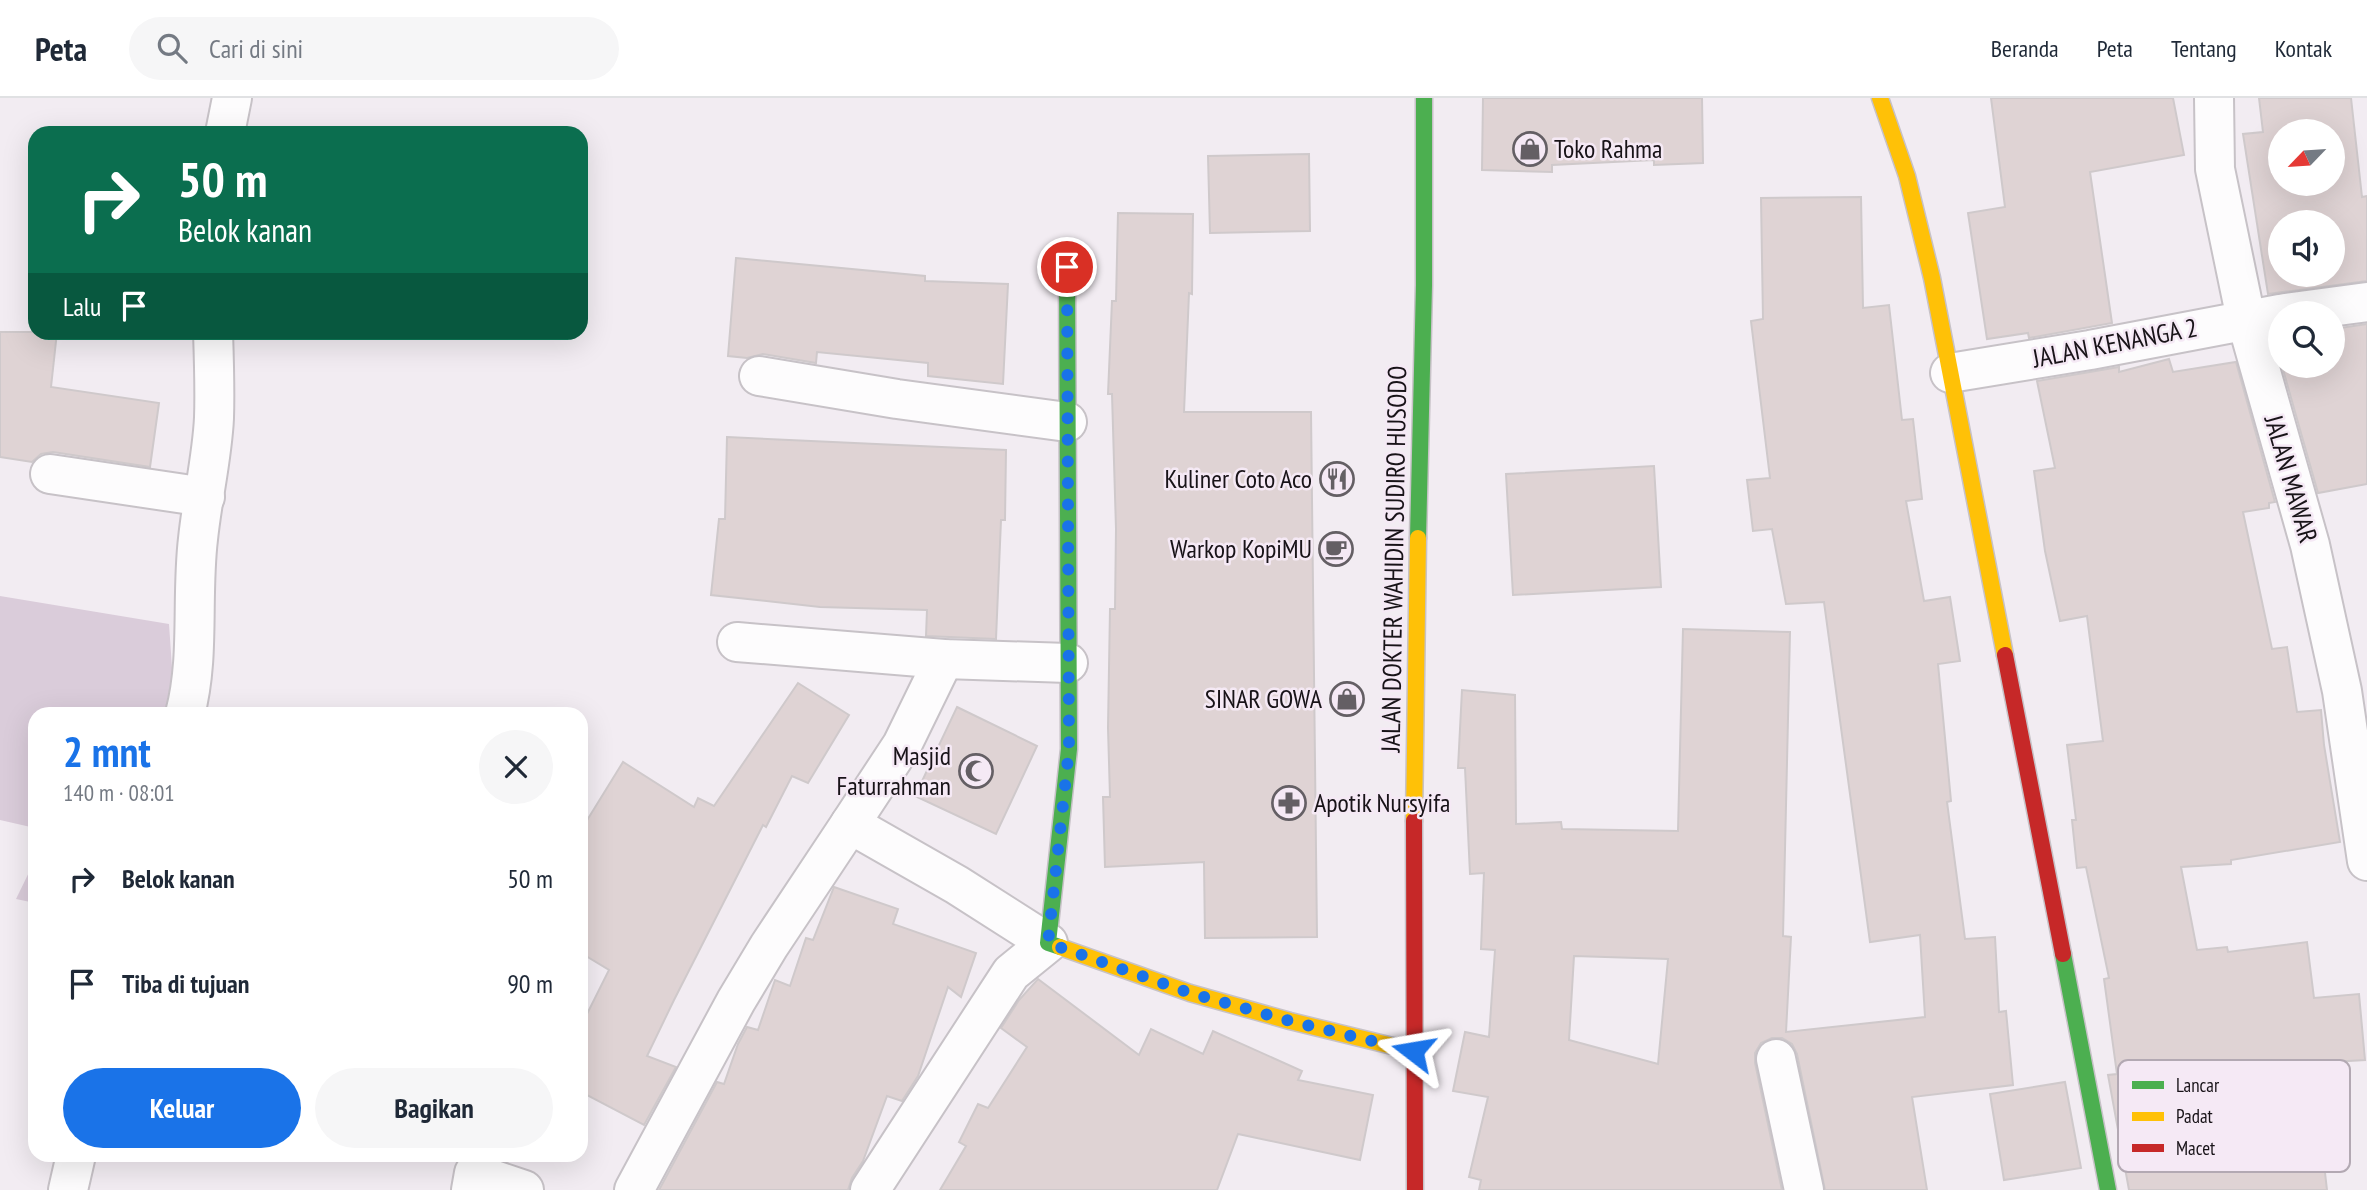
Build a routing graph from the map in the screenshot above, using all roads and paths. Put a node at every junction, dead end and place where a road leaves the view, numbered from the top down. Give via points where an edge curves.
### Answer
1 (232, 98) edge
2 (1423, 98) edge
3 (1880, 98) edge
4 (2214, 98) edge
5 (226, 126) edge
6 (1067, 267) dead end
7 (2367, 302) edge
8 (2345, 305) edge
9 (2268, 307) edge
10 (2268, 316) edge
11 (213, 340) edge
12 (1950, 373) junction
13 (759, 376) dead end
14 (2282, 378) edge
15 (1067, 422) junction
16 (50, 474) dead end
17 (205, 497) junction
18 (737, 642) dead end
19 (944, 659) junction
20 (1068, 663) junction
21 (187, 707) edge
22 (850, 824) junction
23 (2367, 861) edge
24 (1048, 943) junction
25 (1413, 1051) junction
26 (1776, 1059) dead end
27 (74, 1162) edge
28 (469, 1173) edge
29 (68, 1190) edge
30 (524, 1190) edge
31 (634, 1190) edge
32 (870, 1190) edge
33 (1415, 1190) edge
34 (1804, 1190) edge
35 (2108, 1190) edge

1 - 5 street
2 - 25 street, JALAN DOKTER WAHIDIN SUDIRO HUSODO
3 - 12 street via 1907,176 1933,278
4 - 9 street, JALAN MAWAR via 2216,169
6 - 15 street
7 - 8 street, JALAN KENANGA 2
10 - 12 street, JALAN KENANGA 2
11 - 17 street via 214,419
12 - 35 street
13 - 15 street
14 - 23 street, JALAN MAWAR via 2313,558 2343,691
15 - 20 street
16 - 17 street
17 - 21 street
18 - 19 street
19 - 20 street
19 - 22 street via 902,745
20 - 24 street via 1069,749
22 - 24 street
22 - 31 street via 736,1001
24 - 25 street via 1190,993
24 - 32 street via 1011,973
25 - 33 street, JALAN DOKTER WAHIDIN SUDIRO HUSODO
26 - 34 street
27 - 29 street
28 - 30 street

